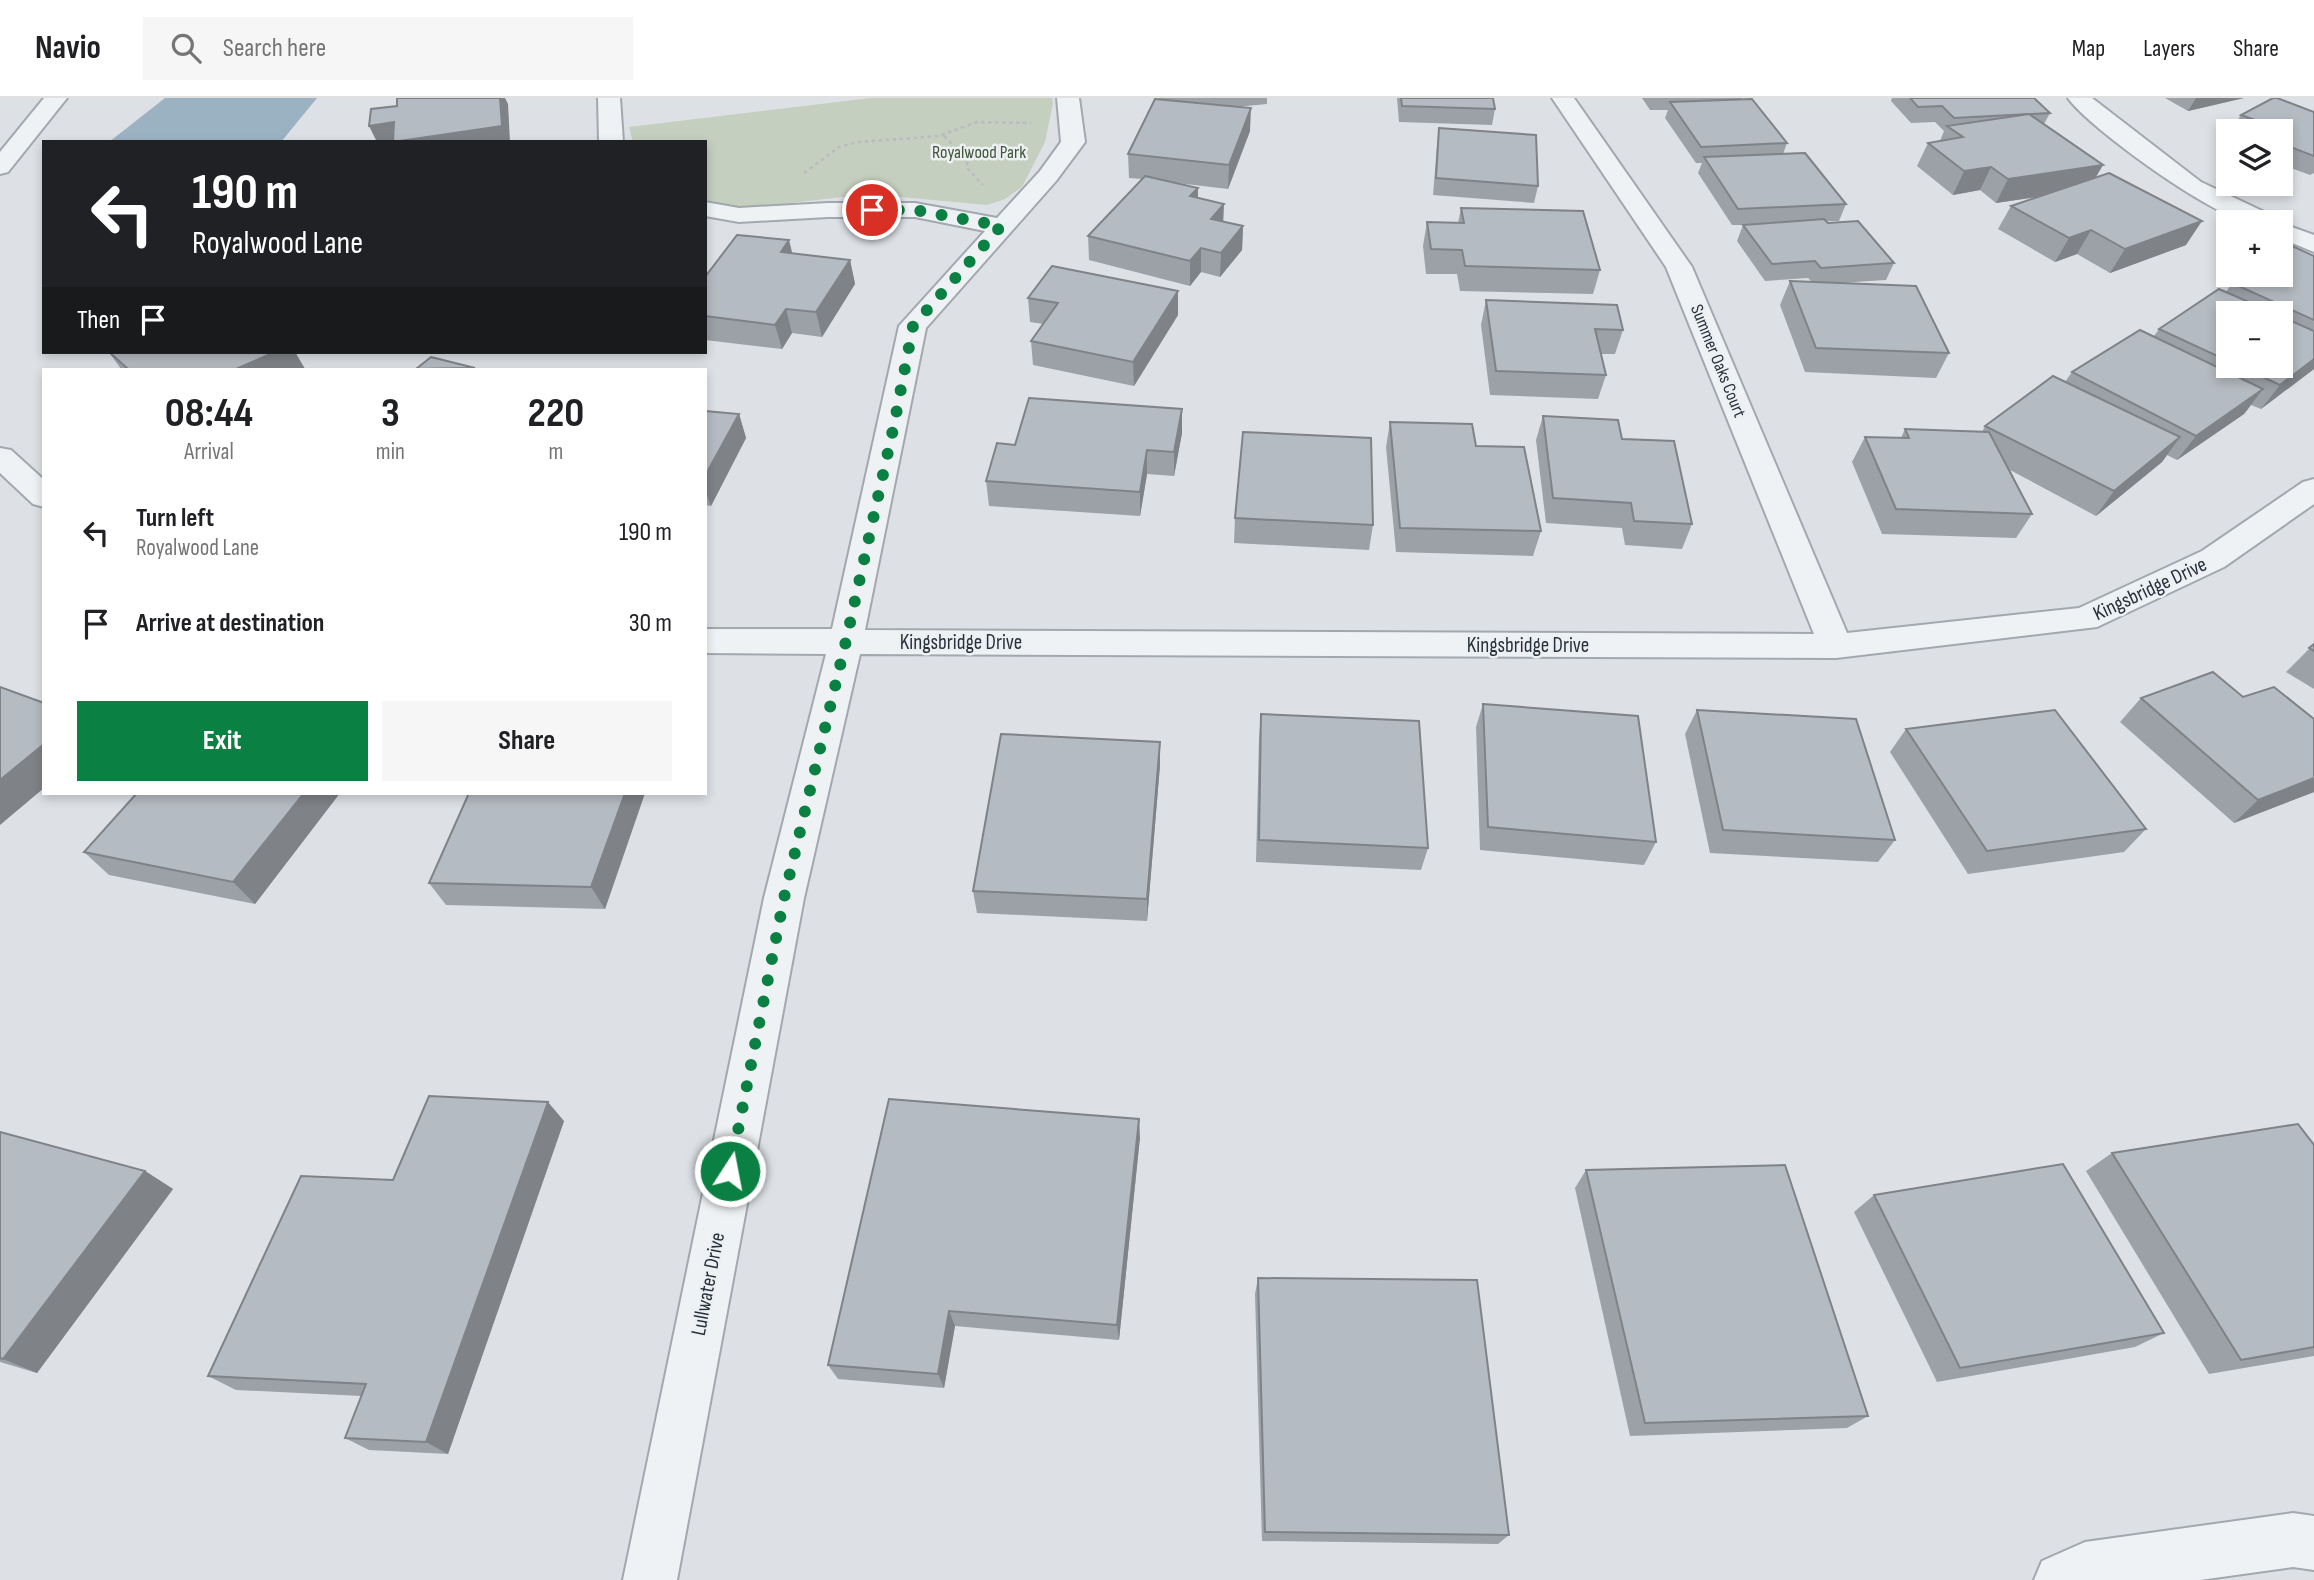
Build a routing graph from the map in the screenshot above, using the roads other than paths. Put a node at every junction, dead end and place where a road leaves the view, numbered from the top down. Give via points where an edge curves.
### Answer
1 (55, 98) edge
2 (74, 98) edge
3 (609, 98) edge
4 (1068, 98) edge
5 (1563, 98) edge
6 (2080, 98) edge
7 (37, 122) junction
8 (611, 140) edge
9 (0, 167) edge
10 (707, 209) edge
11 (2241, 210) edge
12 (1005, 221) junction
13 (2293, 235) edge
14 (2314, 244) edge
15 (0, 457) edge
16 (2314, 489) edge
17 (42, 495) edge
18 (707, 641) edge
19 (846, 641) junction
20 (1836, 646) junction
21 (2314, 1543) edge
22 (650, 1580) edge
23 (2061, 1580) edge

1 - 7 street
2 - 7 street
3 - 8 street
4 - 12 street, Lullwater Drive via 1073,142
5 - 20 street, Summer Oaks Court via 1679,267
6 - 11 street via 2192,187
7 - 9 street
10 - 12 street via 739,215 915,210
12 - 19 street, Lullwater Drive via 913,326
13 - 14 street
15 - 17 street
16 - 20 street, Kingsbridge Drive via 2213,559 2085,619
18 - 19 street, Kingsbridge Drive
19 - 20 street, Kingsbridge Drive
19 - 22 street, Lullwater Drive via 784,898
21 - 23 street via 2293,1540 2085,1569

